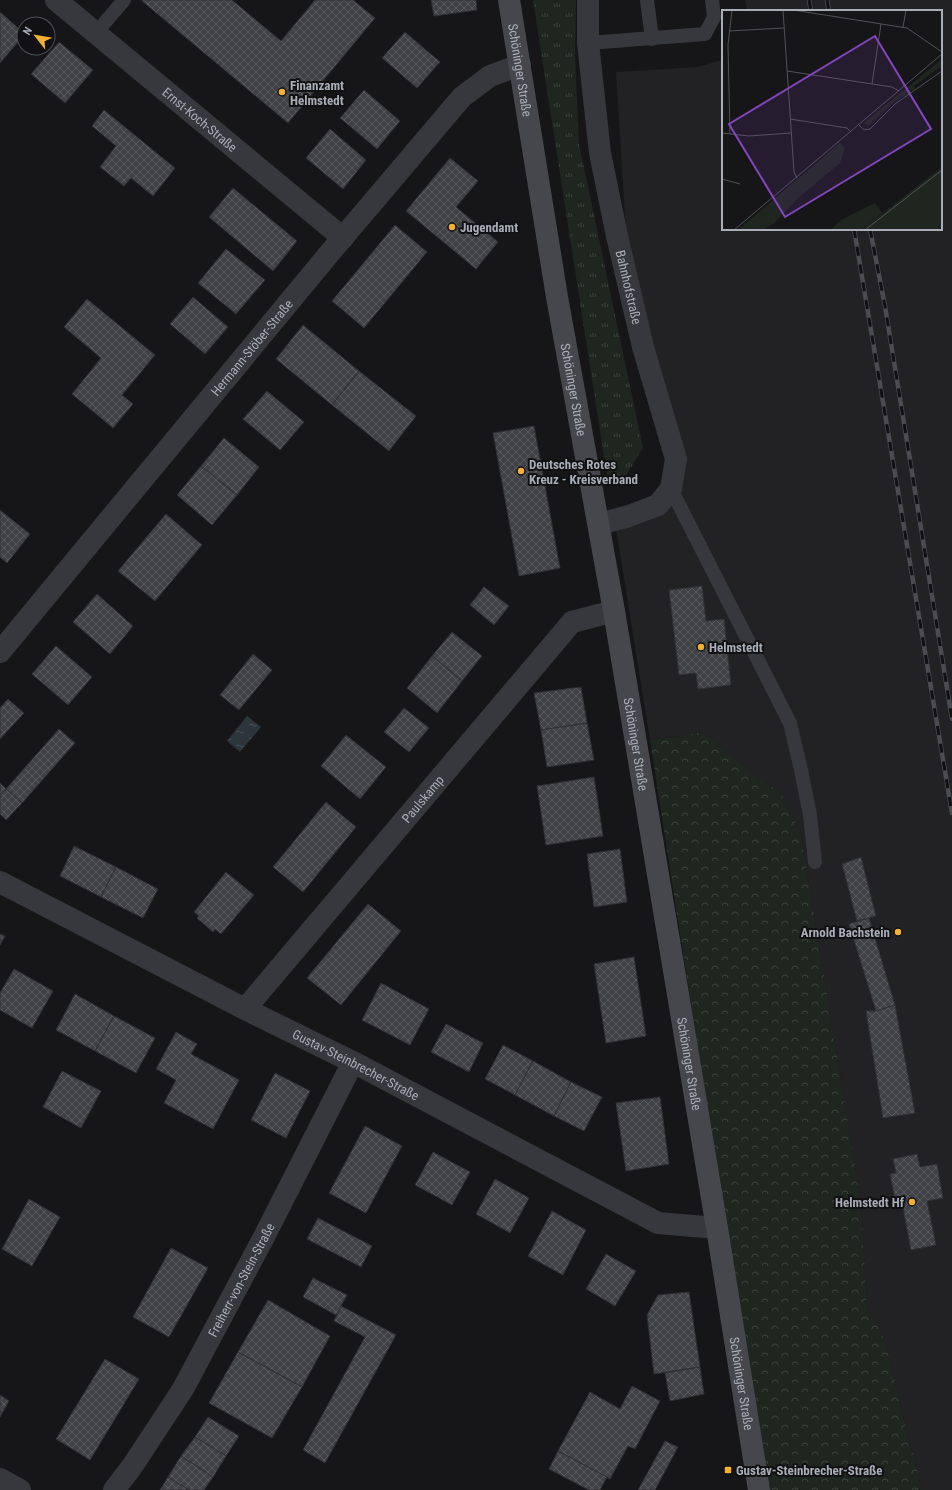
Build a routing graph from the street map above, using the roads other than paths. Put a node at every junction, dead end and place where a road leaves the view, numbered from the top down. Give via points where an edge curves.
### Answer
1 (56, 0) edge
2 (124, 0) edge
3 (509, 0) edge
4 (588, 0) edge
5 (647, 0) edge
6 (712, 0) edge
7 (96, 33) junction
8 (652, 39) junction
9 (588, 43) junction
10 (520, 65) junction
11 (343, 238) junction
12 (671, 489) junction
13 (599, 524) junction
14 (614, 611) junction
15 (0, 652) edge
16 (815, 862) dead end
17 (0, 882) edge
18 (245, 1009) junction
19 (353, 1062) junction
20 (717, 1228) junction
21 (0, 1479) edge
22 (20, 1490) edge
23 (114, 1490) edge
24 (759, 1490) edge

1 - 7 street, Ernst-Koch-Straße
2 - 7 lane
3 - 10 main road, Schöninger Straße
4 - 9 street, Bahnhofstraße
5 - 8 lane
6 - 8 lane via 714,18 705,34
7 - 11 street, Ernst-Koch-Straße
8 - 9 lane
9 - 12 street, Bahnhofstraße via 600,153 615,228 642,347 676,459
10 - 11 street, Hermann-Stöber-Straße via 490,76 462,97
10 - 13 main road, Schöninger Straße via 557,297
11 - 15 street, Hermann-Stöber-Straße
12 - 13 street, Bahnhofstraße via 658,505
12 - 16 lane via 790,723 810,815
13 - 14 main road, Schöninger Straße
14 - 18 street, Paulskamp via 572,622
14 - 20 main road, Schöninger Straße
17 - 18 street, Gustav-Steinbrecher-Straße
18 - 19 street, Gustav-Steinbrecher-Straße
19 - 20 street, Gustav-Steinbrecher-Straße via 658,1223
19 - 23 street, Freiherr-von-Stein-Straße via 183,1389
20 - 24 main road, Schöninger Straße
21 - 22 street

